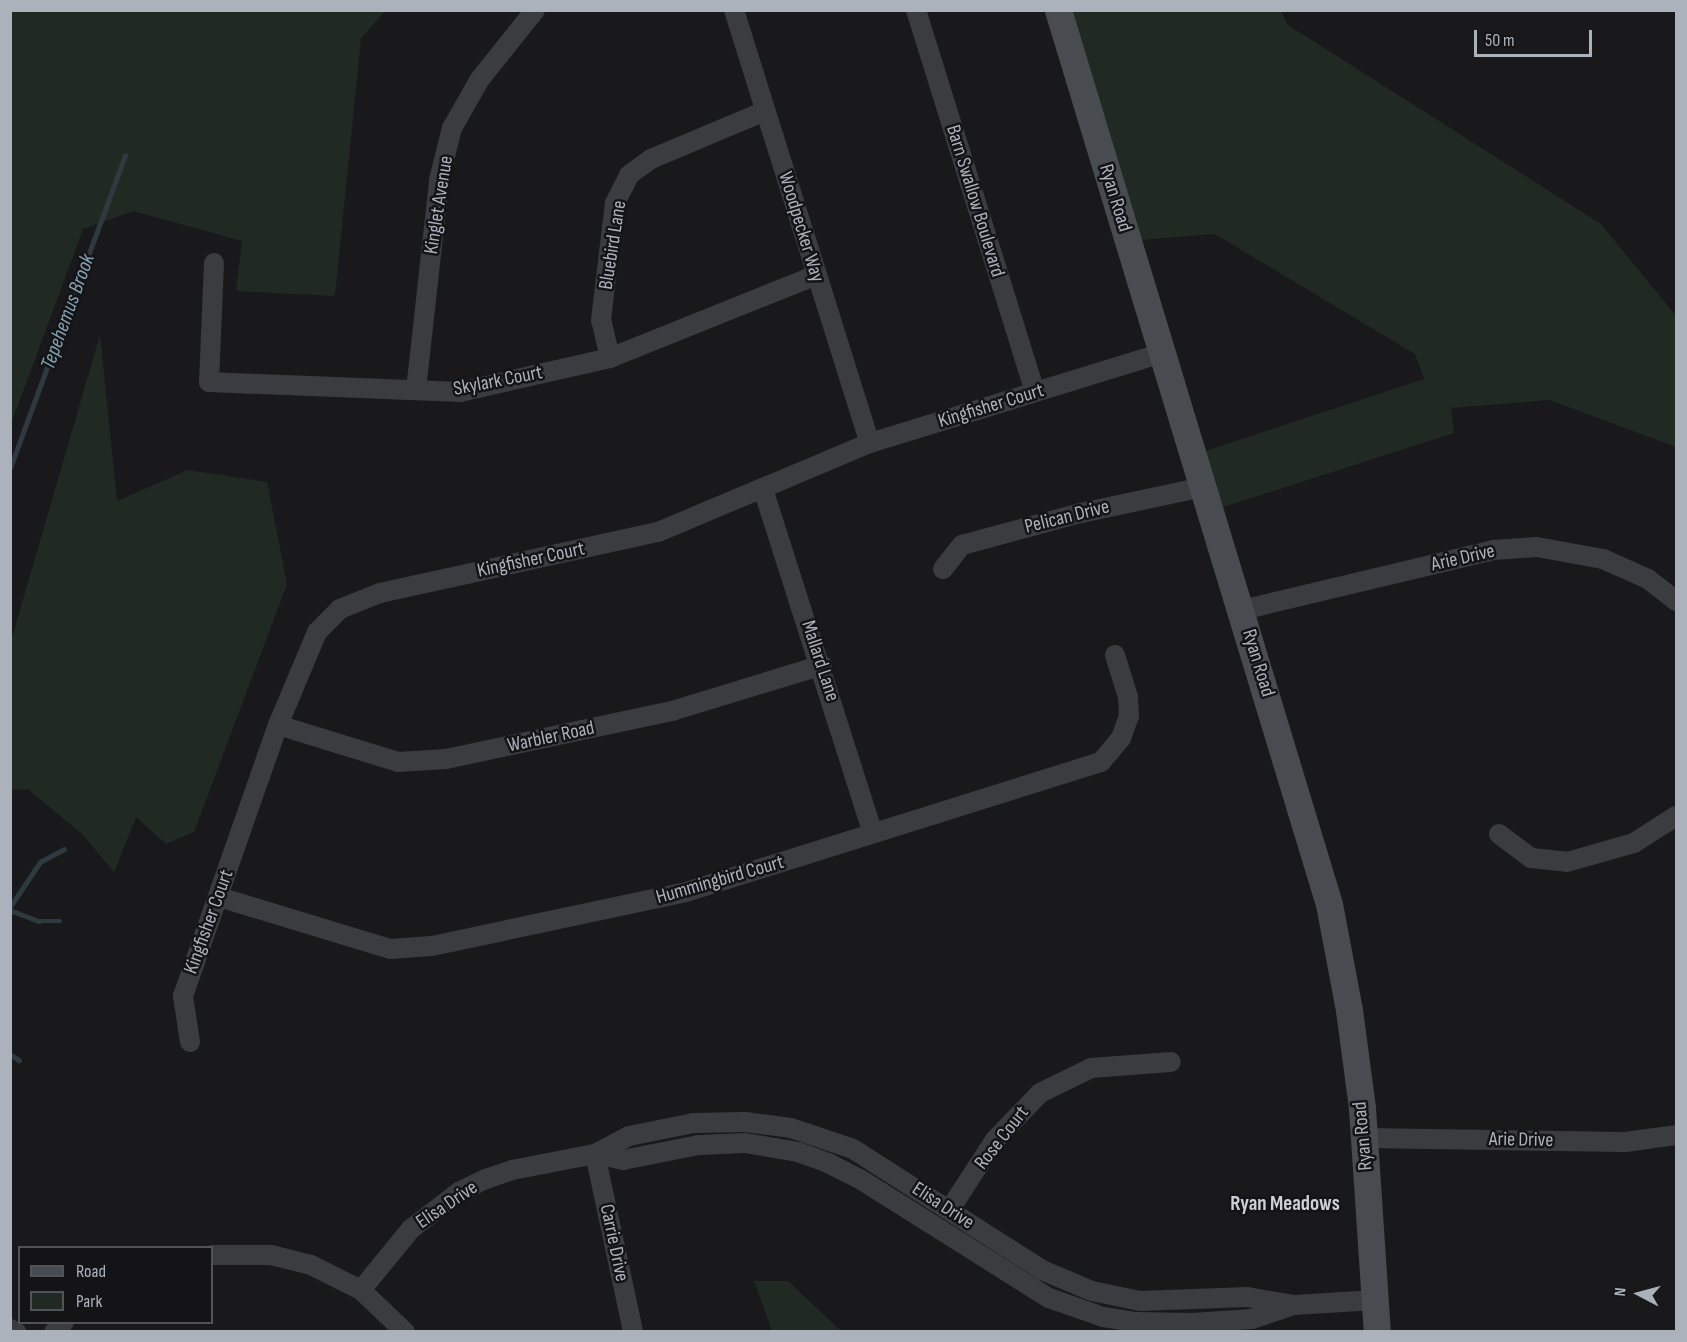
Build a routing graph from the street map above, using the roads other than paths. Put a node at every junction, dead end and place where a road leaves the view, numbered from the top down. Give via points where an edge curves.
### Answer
1 (535, 10) edge
2 (734, 10) edge
3 (916, 10) edge
4 (1058, 10) edge
5 (765, 111) junction
6 (214, 262) dead end
7 (816, 275) junction
8 (1162, 353) junction
9 (610, 358) junction
10 (416, 390) junction
11 (1035, 392) junction
12 (870, 443) junction
13 (1203, 487) junction
14 (764, 489) junction
15 (943, 569) dead end
16 (1677, 601) edge
17 (1242, 610) junction
18 (1115, 655) dead end
19 (822, 665) junction
20 (278, 725) junction
21 (1677, 816) edge
22 (873, 833) junction
23 (1499, 834) dead end
24 (219, 897) junction
25 (190, 1042) dead end
26 (1171, 1062) dead end
27 (745, 1122) junction
28 (1677, 1135) edge
29 (1365, 1138) junction
30 (745, 1143) junction
31 (853, 1149) junction
32 (595, 1154) junction
33 (843, 1170) junction
34 (950, 1209) junction
35 (213, 1255) edge
36 (1053, 1276) junction
37 (361, 1290) junction
38 (1044, 1295) junction
39 (1375, 1300) junction
40 (1162, 1302) junction
41 (1294, 1305) junction
42 (1161, 1324) junction
43 (10, 1329) edge
44 (16, 1332) edge
45 (405, 1332) edge
46 (633, 1332) edge
47 (1377, 1332) edge

1 - 10 street, Kinglet Avenue via 480,79 452,128 439,180
2 - 5 street, Woodpecker Way
3 - 11 street, Barn Swallow Boulevard
4 - 8 street, Ryan Road
5 - 7 street, Woodpecker Way
5 - 9 street, Bluebird Lane via 651,159 629,175 615,203 601,320
6 - 10 street, Skylark Court via 209,382
7 - 9 street, Skylark Court
7 - 12 street, Woodpecker Way
8 - 11 street, Kingfisher Court
8 - 13 street, Ryan Road
9 - 10 street, Skylark Court via 460,392
11 - 12 street, Kingfisher Court
12 - 14 street, Kingfisher Court
13 - 15 street, Pelican Drive via 1081,513 962,545
13 - 17 street, Ryan Road
14 - 19 street, Mallard Lane
14 - 20 street, Kingfisher Court via 658,532 381,592 340,609 317,632
16 - 17 street, Arie Drive via 1647,579 1603,559 1537,547 1493,550
17 - 29 street, Ryan Road via 1329,904 1349,1010
18 - 22 street, Hummingbird Court via 1128,697 1129,716 1121,738 1101,762
19 - 20 street, Warbler Road via 672,711 446,759 398,762
19 - 22 street, Mallard Lane
20 - 24 street, Kingfisher Court
21 - 23 street via 1634,843 1567,862 1531,858
22 - 24 street, Hummingbird Court via 686,892 432,946 390,949
24 - 25 street, Kingfisher Court via 183,996
26 - 34 street, Rose Court via 1091,1068 1040,1094 995,1140
27 - 30 street
27 - 31 street, Elisa Drive via 791,1128
27 - 32 street, Elisa Drive via 694,1123 629,1136
28 - 29 street, Arie Drive via 1625,1142
29 - 39 street, Ryan Road
30 - 32 street, Elisa Drive via 699,1144 623,1160
30 - 33 street, Elisa Drive via 798,1152
31 - 33 street
31 - 34 street, Elisa Drive
32 - 37 street, Elisa Drive via 513,1170 459,1192 411,1229
32 - 46 street, Carrie Drive
33 - 38 street, Elisa Drive
34 - 36 street, Elisa Drive
35 - 37 street via 249,1253 287,1258 332,1273
36 - 38 street
36 - 40 street, Elisa Drive via 1122,1299
37 - 45 street
38 - 42 street, Elisa Drive via 1103,1317
39 - 41 street, Elisa Drive
39 - 47 street, Ryan Road
40 - 41 street, Elisa Drive via 1247,1297
40 - 42 street
41 - 42 street, Elisa Drive via 1252,1318
43 - 44 street

